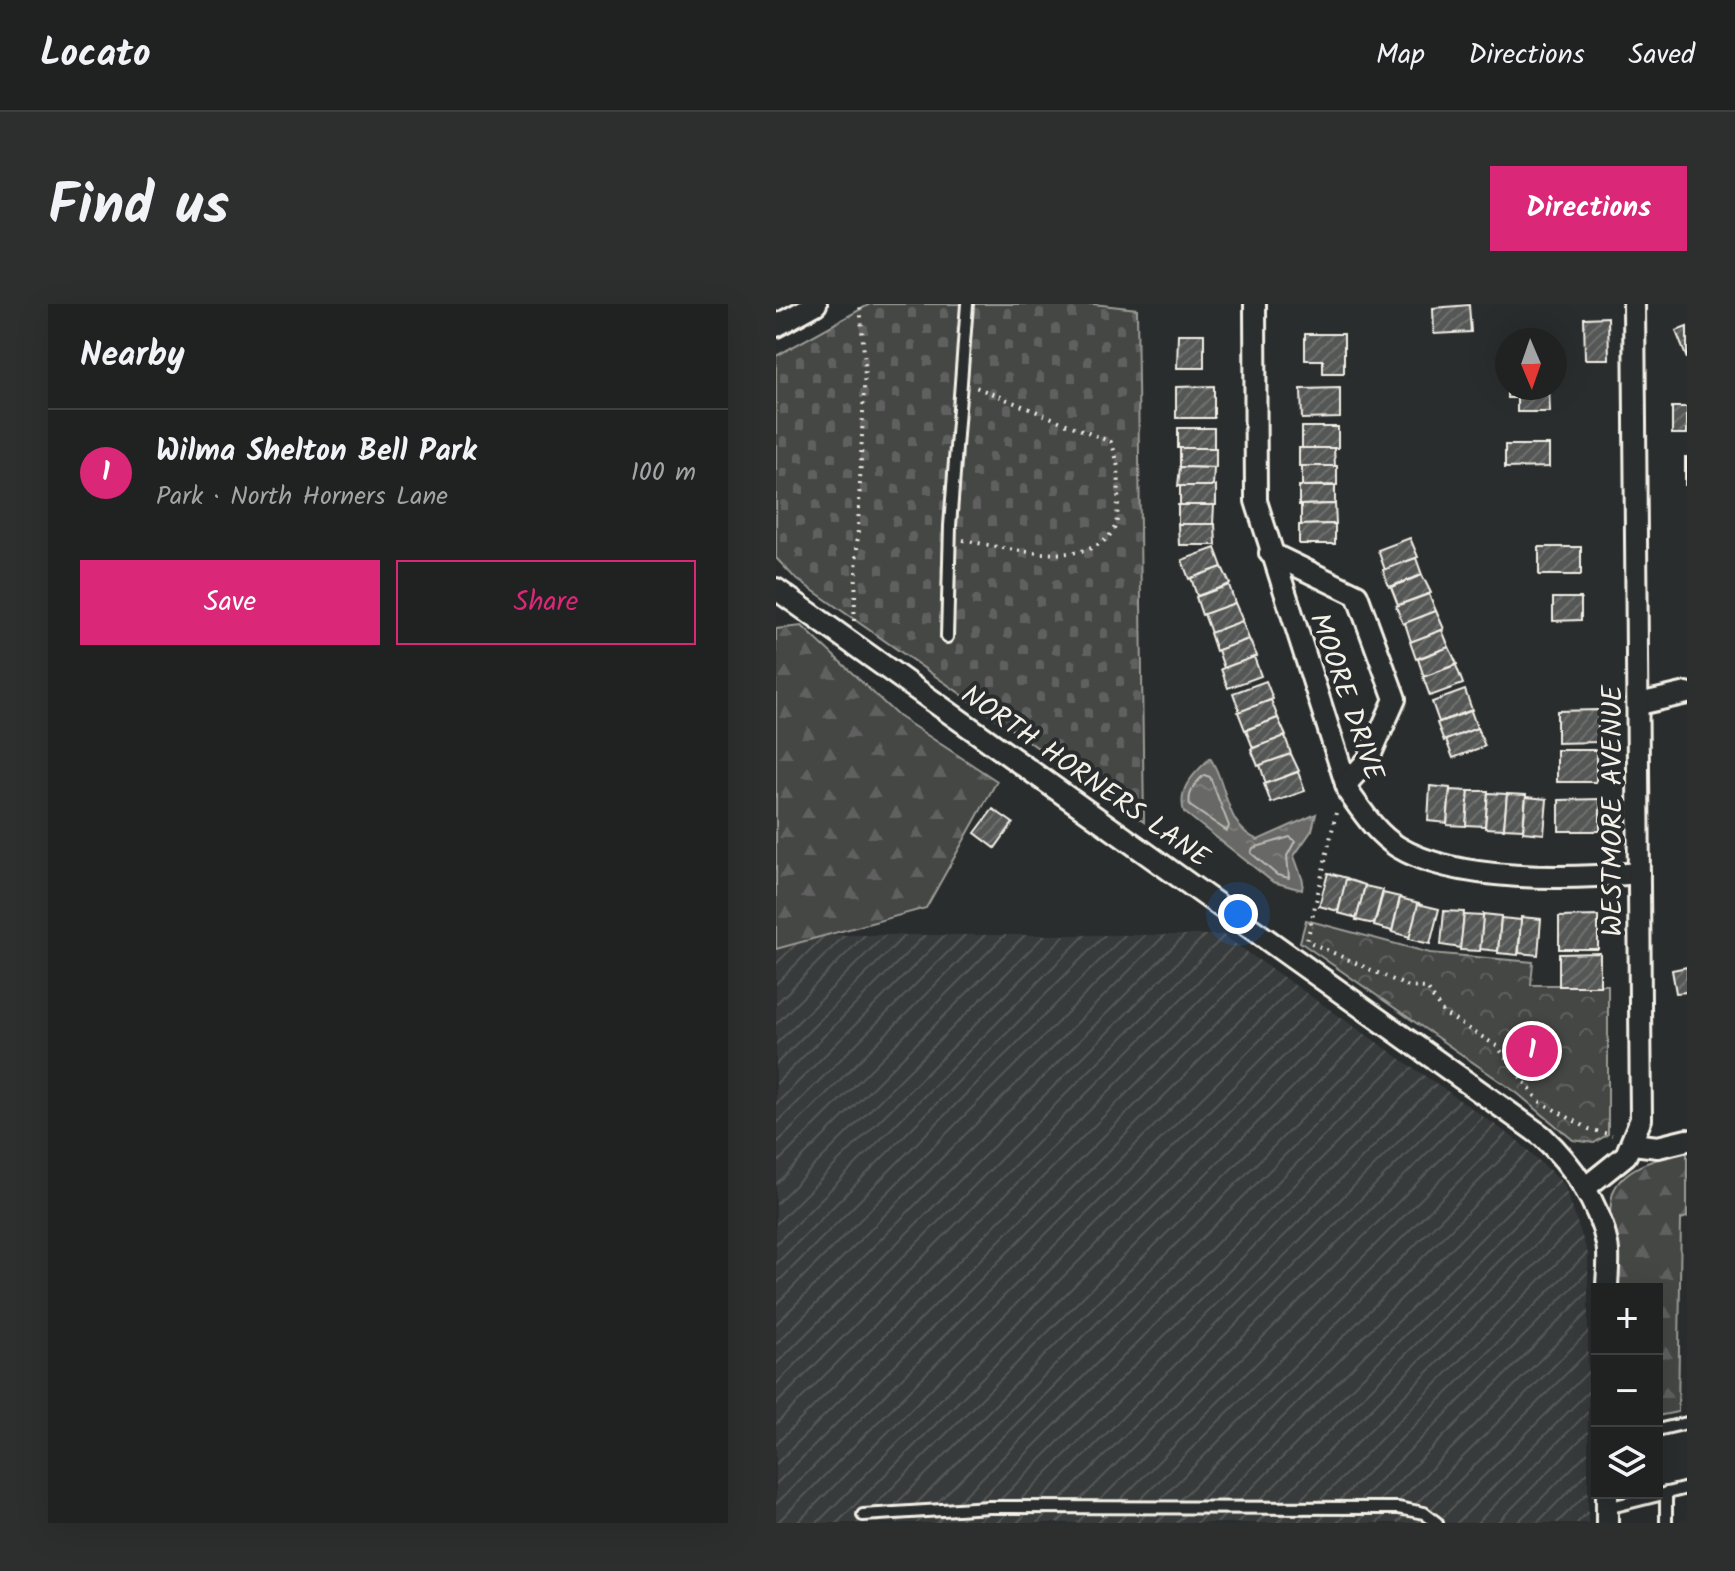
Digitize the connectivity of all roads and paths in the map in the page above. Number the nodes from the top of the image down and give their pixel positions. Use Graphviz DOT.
graph roads {
  1 [pos="816,304"];
  2 [pos="860,304"];
  3 [pos="967,304"];
  4 [pos="1255,304"];
  5 [pos="1634,304"];
  6 [pos="776,326"];
  7 [pos="963,382"];
  8 [pos="953,539"];
  9 [pos="1270,553"];
  10 [pos="776,589"];
  11 [pos="854,628"];
  12 [pos="947,637"];
  13 [pos="1687,693"];
  14 [pos="1639,704"];
  15 [pos="1346,784"];
  16 [pos="1336,813"];
  17 [pos="1639,873"];
  18 [pos="1687,1140"];
  19 [pos="1633,1144"];
  20 [pos="1585,1188"];
  21 [pos="1607,1283"];
  22 [pos="1687,1423"];
  23 [pos="1663,1429"];
  24 [pos="1687,1488"];
  25 [pos="1666,1493"];
  26 [pos="1607,1508"];
  27 [pos="863,1515"];
  28 [pos="1437,1523"];
  29 [pos="1666,1523"];
  1 -- 6 [label="street"];
  2 -- 11 [label="path"];
  3 -- 7 [label="lane"];
  4 -- 9 [label="street, MOORE DRIVE"];
  5 -- 14 [label="street, WESTMORE AVENUE"];
  7 -- 8 [label="lane"];
  7 -- 8 [label="path"];
  8 -- 12 [label="lane"];
  9 -- 15 [label="street, MOORE DRIVE"];
  9 -- 15 [label="street"];
  10 -- 20 [label="street, NORTH HORNERS LANE"];
  13 -- 14 [label="street"];
  14 -- 17 [label="street, WESTMORE AVENUE"];
  15 -- 17 [label="street, MOORE DRIVE"];
  16 -- 19 [label="path"];
  17 -- 19 [label="street, WESTMORE AVENUE"];
  18 -- 19 [label="street"];
  19 -- 20 [label="street"];
  20 -- 21 [label="street"];
  22 -- 23 [label="lane"];
  24 -- 25 [label="lane"];
  25 -- 26 [label="lane"];
  25 -- 29 [label="lane"];
  27 -- 28 [label="lane"];
}
